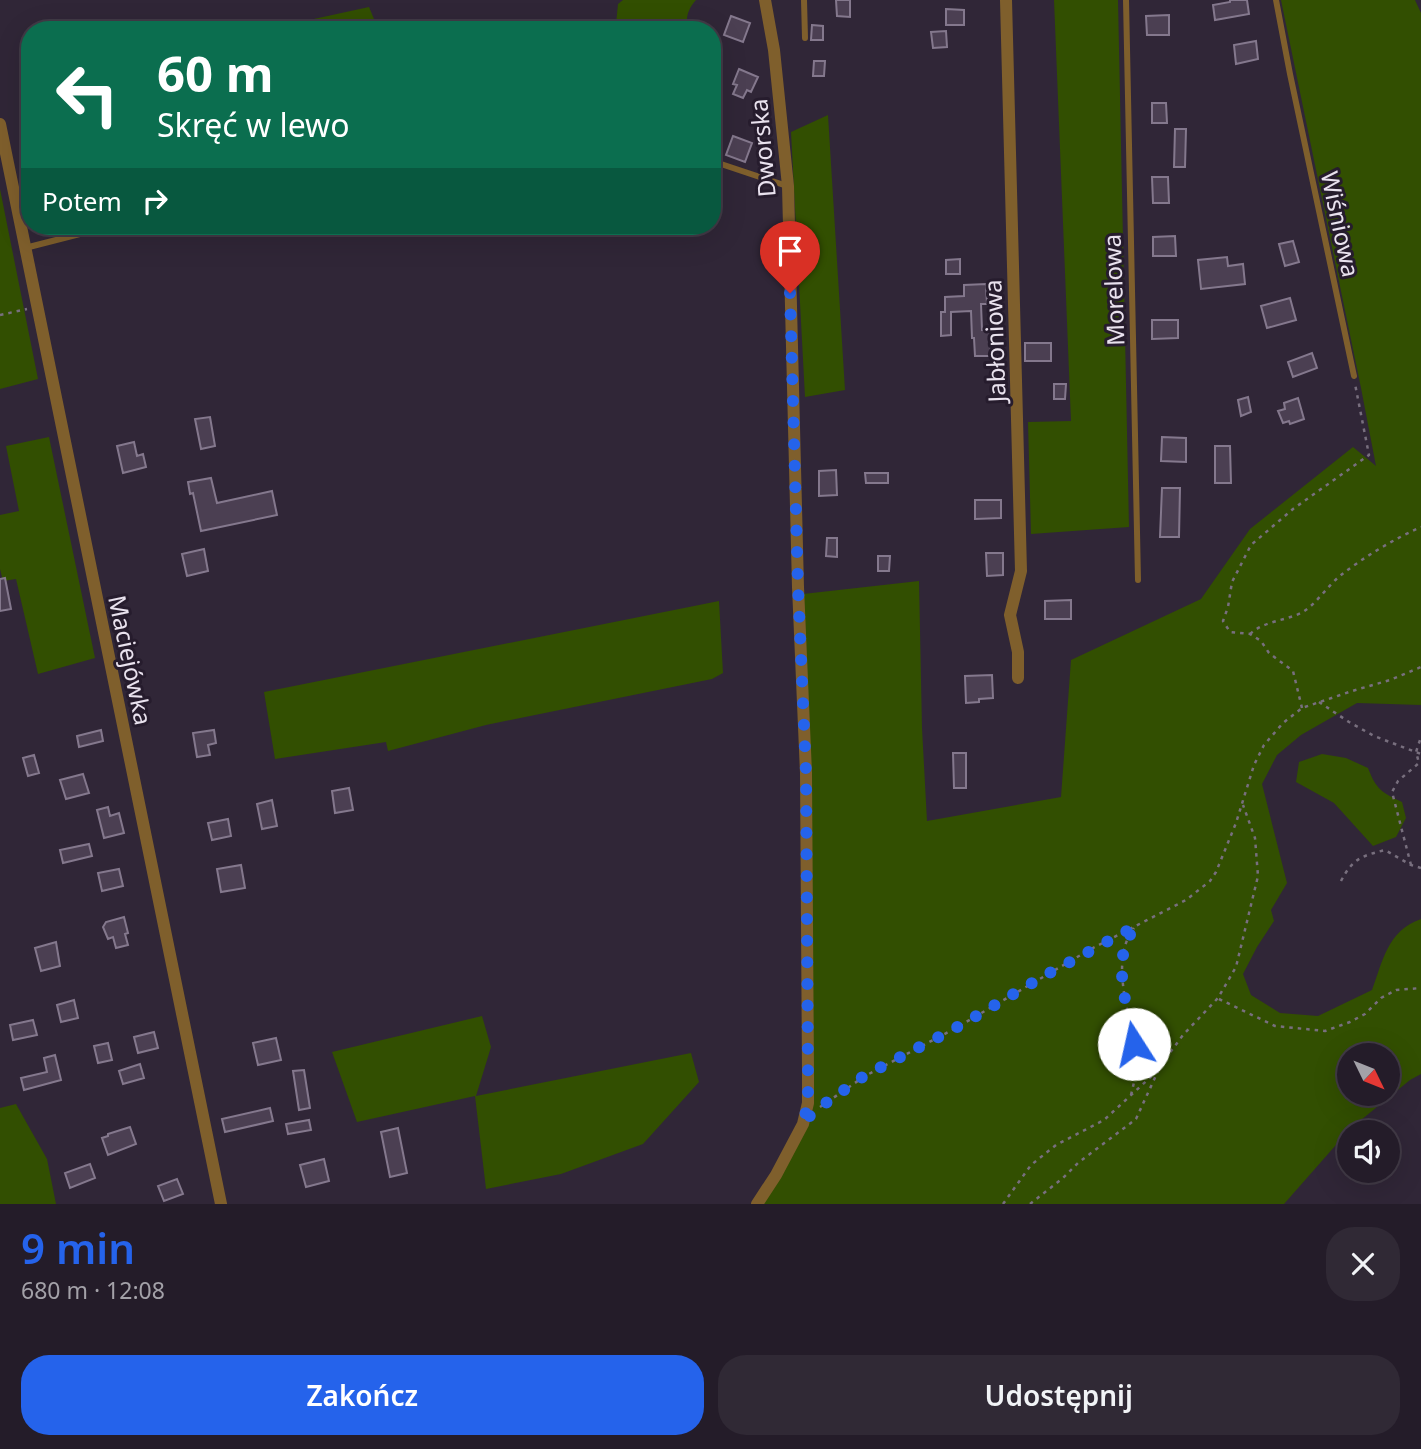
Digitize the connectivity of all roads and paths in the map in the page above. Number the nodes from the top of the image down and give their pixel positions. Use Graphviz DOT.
graph roads {
  1 [pos="765,0"];
  2 [pos="804,0"];
  3 [pos="1006,0"];
  4 [pos="1126,0"];
  5 [pos="1276,0"];
  6 [pos="805,38"];
  7 [pos="0,124"];
  8 [pos="721,164"];
  9 [pos="788,186"];
  10 [pos="21,228"];
  11 [pos="22,235"];
  12 [pos="76,235"];
  13 [pos="25,248"];
  14 [pos="37,307"];
  15 [pos="0,315"];
  16 [pos="1354,376"];
  17 [pos="1421,527"];
  18 [pos="1138,580"];
  19 [pos="1250,634"];
  20 [pos="1419,668"];
  21 [pos="1018,678"];
  22 [pos="1319,702"];
  23 [pos="1302,708"];
  24 [pos="1421,737"];
  25 [pos="1416,752"];
  26 [pos="1421,754"];
  27 [pos="1243,805"];
  28 [pos="1411,865"];
  29 [pos="1421,868"];
  30 [pos="1341,881"];
  31 [pos="1136,926"];
  32 [pos="1421,988"];
  33 [pos="1218,998"];
  34 [pos="1161,1064"];
  35 [pos="1131,1095"];
  36 [pos="803,1124"];
  37 [pos="221,1204"];
  38 [pos="757,1204"];
  39 [pos="1003,1204"];
  40 [pos="1030,1204"];
  1 -- 9 [label="street, Dworska"];
  2 -- 6 [label="lane"];
  3 -- 21 [label="street, Jabłoniowa"];
  4 -- 18 [label="lane, Morelowa"];
  5 -- 16 [label="lane, Wiśniowa"];
  7 -- 10 [label="street, Maciejówka"];
  8 -- 9 [label="lane"];
  9 -- 36 [label="street, Dworska"];
  11 -- 13 [label="street, Maciejówka"];
  12 -- 13 [label="lane"];
  13 -- 14 [label="street, Maciejówka"];
  14 -- 15 [label="path"];
  14 -- 37 [label="street, Maciejówka"];
  16 -- 19 [label="path"];
  17 -- 19 [label="path"];
  19 -- 23 [label="path"];
  20 -- 22 [label="path"];
  22 -- 23 [label="path"];
  22 -- 25 [label="path"];
  23 -- 27 [label="path"];
  24 -- 25 [label="path"];
  25 -- 26 [label="path"];
  25 -- 28 [label="path"];
  27 -- 31 [label="path"];
  27 -- 33 [label="path"];
  28 -- 29 [label="path"];
  28 -- 30 [label="path"];
  31 -- 35 [label="path"];
  31 -- 36 [label="path"];
  32 -- 33 [label="path"];
  33 -- 34 [label="path"];
  34 -- 35 [label="path"];
  34 -- 40 [label="path"];
  35 -- 39 [label="path"];
  36 -- 38 [label="street, Dworska"];
}
